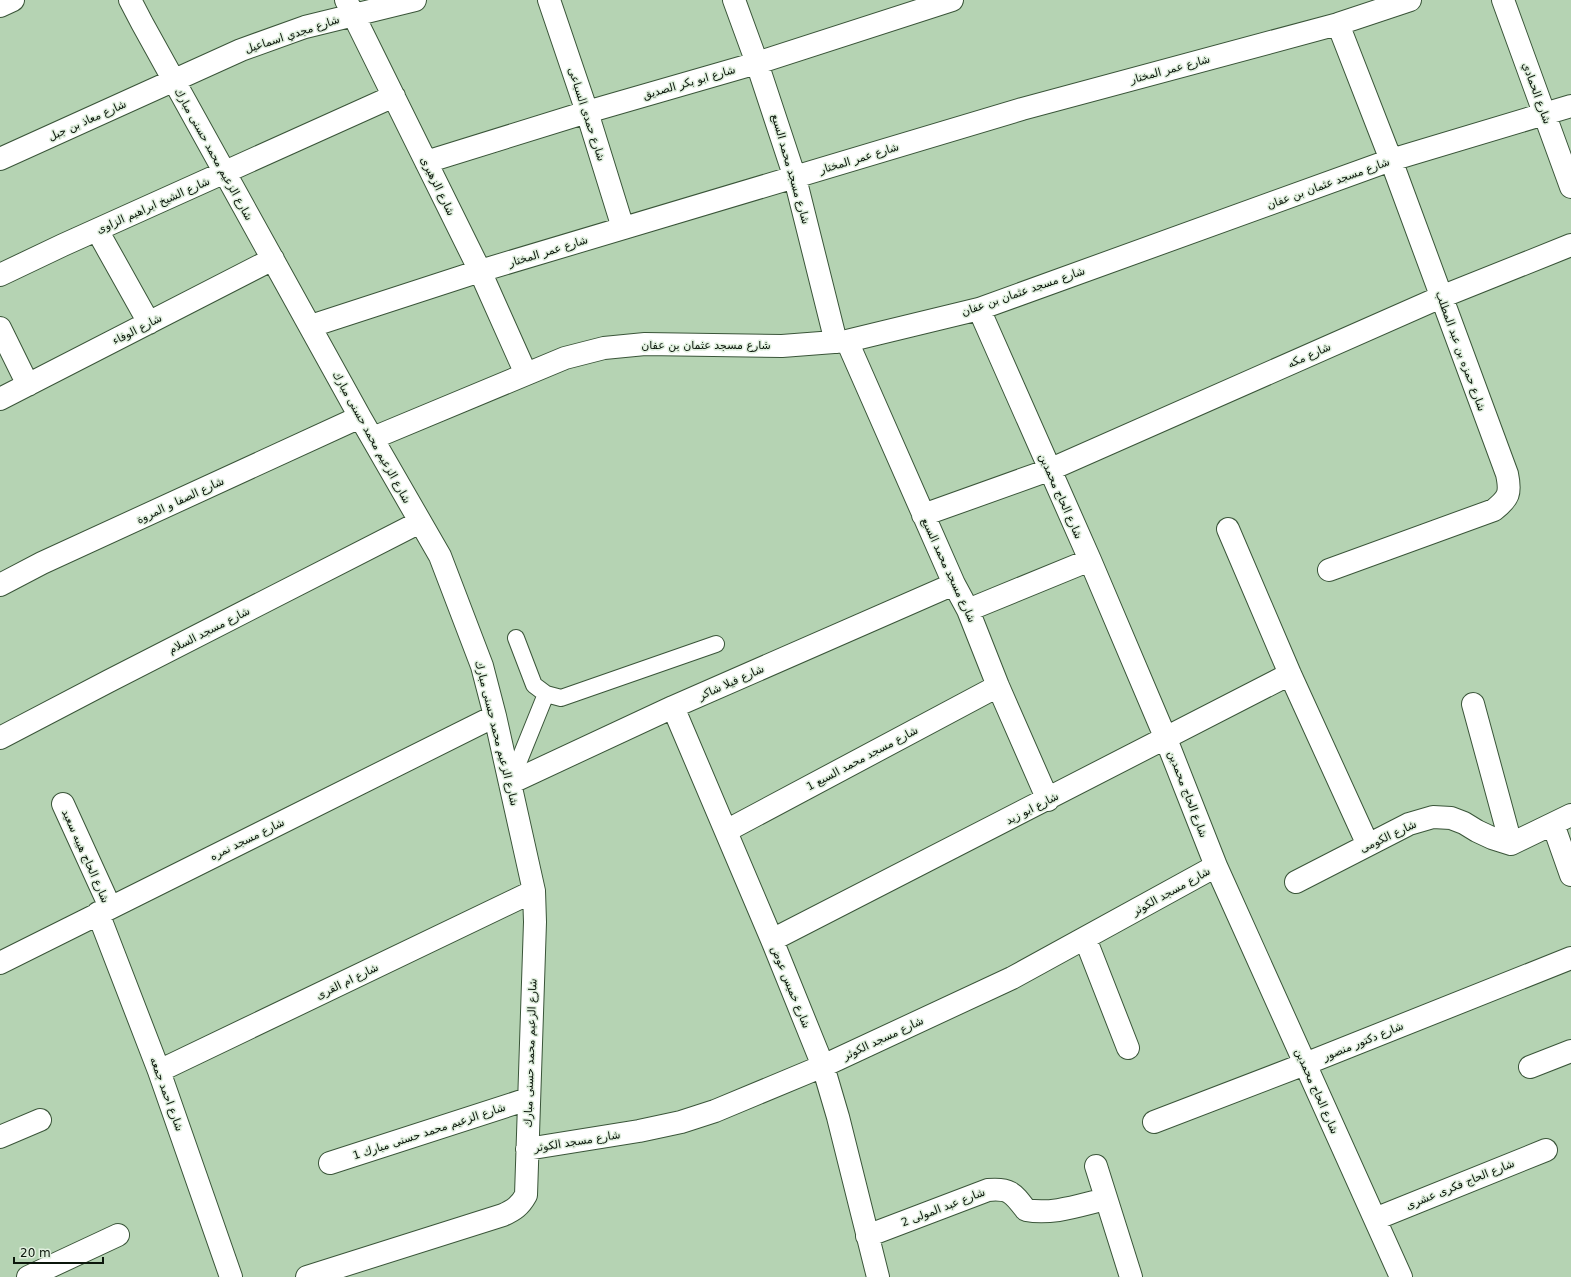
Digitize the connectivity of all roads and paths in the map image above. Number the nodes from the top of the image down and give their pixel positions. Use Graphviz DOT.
graph roads {
  1 [pos="13,0"];
  2 [pos="130,0"];
  3 [pos="415,0"];
  4 [pos="548,0"];
  5 [pos="734,0"];
  6 [pos="952,0"];
  7 [pos="1410,0"];
  8 [pos="1503,0"];
  9 [pos="1380,5"];
  10 [pos="0,6"];
  11 [pos="350,7"];
  12 [pos="1338,24"];
  13 [pos="758,63"];
  14 [pos="174,81"];
  15 [pos="394,96"];
  16 [pos="1571,106"];
  17 [pos="587,112"];
  18 [pos="1545,114"];
  19 [pos="0,159"];
  20 [pos="1391,160"];
  21 [pos="426,162"];
  22 [pos="225,173"];
  23 [pos="795,178"];
  24 [pos="1571,187"];
  25 [pos="623,228"];
  26 [pos="97,230"];
  27 [pos="1571,245"];
  28 [pos="273,260"];
  29 [pos="480,271"];
  30 [pos="0,275"];
  31 [pos="1442,297"];
  32 [pos="979,309"];
  33 [pos="149,323"];
  34 [pos="311,326"];
  35 [pos="0,328"];
  36 [pos="842,342"];
  37 [pos="526,374"];
  38 [pos="28,384"];
  39 [pos="0,399"];
  40 [pos="360,416"];
  41 [pos="373,438"];
  42 [pos="1049,470"];
  43 [pos="923,515"];
  44 [pos="420,522"];
  45 [pos="1228,529"];
  46 [pos="1090,560"];
  47 [pos="1329,570"];
  48 [pos="954,584"];
  49 [pos="0,585"];
  50 [pos="968,610"];
  51 [pos="516,638"];
  52 [pos="716,644"];
  53 [pos="1290,674"];
  54 [pos="998,686"];
  55 [pos="546,694"];
  56 [pos="1473,704"];
  57 [pos="673,708"];
  58 [pos="495,716"];
  59 [pos="0,738"];
  60 [pos="1166,739"];
  61 [pos="510,782"];
  62 [pos="1048,800"];
  63 [pos="63,804"];
  64 [pos="1562,820"];
  65 [pos="726,831"];
  66 [pos="1511,844"];
  67 [pos="1368,845"];
  68 [pos="1216,866"];
  69 [pos="1571,875"];
  70 [pos="1296,882"];
  71 [pos="534,891"];
  72 [pos="104,910"];
  73 [pos="1085,938"];
  74 [pos="772,940"];
  75 [pos="1571,958"];
  76 [pos="0,963"];
  77 [pos="1128,1048"];
  78 [pos="1571,1051"];
  79 [pos="1305,1064"];
  80 [pos="823,1066"];
  81 [pos="1530,1067"];
  82 [pos="159,1071"];
  83 [pos="528,1099"];
  84 [pos="40,1120"];
  85 [pos="1154,1122"];
  86 [pos="0,1137"];
  87 [pos="527,1149"];
  88 [pos="1546,1150"];
  89 [pos="330,1163"];
  90 [pos="1096,1166"];
  91 [pos="1106,1199"];
  92 [pos="1375,1219"];
  93 [pos="118,1235"];
  94 [pos="867,1236"];
  95 [pos="28,1277"];
  96 [pos="231,1277"];
  97 [pos="307,1277"];
  98 [pos="878,1277"];
  99 [pos="1131,1277"];
  100 [pos="1401,1277"];
  1 -- 10 [label="street"];
  2 -- 14 [label="street, شارع الزعيم محمد حسنى مبارك"];
  3 -- 11 [label="street, شارع مجدي اسماعيل"];
  4 -- 17 [label="street, شارع حمدى السباعى"];
  5 -- 13 [label="street, شارع مسجد محمد السبع"];
  6 -- 13 [label="street, شارع ابو بكر الصديق"];
  7 -- 9 [label="street, شارع عمر المختار"];
  8 -- 18 [label="street, شارع الحمادي"];
  9 -- 12 [label="street, شارع عمر المختار"];
  11 -- 14 [label="street, شارع مجدي اسماعيل"];
  11 -- 15 [label="street, شارع الزهيرى"];
  12 -- 20 [label="street, شارع حمزه بن عبد المطلب"];
  12 -- 23 [label="street, شارع عمر المختار"];
  13 -- 17 [label="street, شارع ابو بكر الصديق"];
  13 -- 23 [label="street, شارع مسجد محمد السبع"];
  14 -- 19 [label="street, شارع معاذ بن جبل"];
  14 -- 22 [label="street, شارع الزعيم محمد حسنى مبارك"];
  15 -- 21 [label="street, شارع الزهيرى"];
  15 -- 22 [label="street, شارع الشيخ ابراهيم الزاوى"];
  16 -- 18 [label="street, شارع مسجد عثمان بن عفان"];
  17 -- 21 [label="street, شارع ابو بكر الصديق"];
  17 -- 25 [label="street, شارع حمدى السباعى"];
  18 -- 20 [label="street, شارع مسجد عثمان بن عفان"];
  18 -- 24 [label="street, شارع الحمادي"];
  20 -- 31 [label="street, شارع حمزه بن عبد المطلب"];
  20 -- 32 [label="street, شارع مسجد عثمان بن عفان"];
  21 -- 29 [label="street, شارع الزهيرى"];
  22 -- 26 [label="street, شارع الشيخ ابراهيم الزاوى"];
  22 -- 28 [label="street, شارع الزعيم محمد حسنى مبارك"];
  23 -- 25 [label="street, شارع عمر المختار"];
  23 -- 36 [label="street, شارع مسجد محمد السبع"];
  25 -- 29 [label="street, شارع عمر المختار"];
  26 -- 30 [label="street, شارع الشيخ ابراهيم الزاوى"];
  26 -- 33 [label="street"];
  27 -- 31 [label="street, شارع مكه"];
  28 -- 33 [label="street, شارع الوفاء"];
  28 -- 34 [label="street, شارع الزعيم محمد حسنى مبارك"];
  29 -- 34 [label="street, شارع عمر المختار"];
  29 -- 37 [label="street, شارع الزهيرى"];
  31 -- 42 [label="street, شارع مكه"];
  31 -- 47 [label="street, شارع حمزه بن عبد المطلب"];
  32 -- 36 [label="street, شارع مسجد عثمان بن عفان"];
  32 -- 42 [label="street, شارع الحاج محمدين"];
  33 -- 38 [label="street, شارع الوفاء"];
  34 -- 40 [label="street, شارع الزعيم محمد حسنى مبارك"];
  35 -- 38 [label="street"];
  36 -- 37 [label="street, شارع مسجد عثمان بن عفان"];
  36 -- 43 [label="street, شارع مسجد محمد السبع"];
  37 -- 41 [label="street, شارع مسجد عثمان بن عفان"];
  38 -- 39 [label="street, شارع الوفاء"];
  40 -- 41 [label="street, شارع الزعيم محمد حسنى مبارك"];
  40 -- 49 [label="street, شارع الصفا و المروة"];
  41 -- 44 [label="street, شارع الزعيم محمد حسنى مبارك"];
  42 -- 43 [label="street, شارع مكه"];
  42 -- 46 [label="street, شارع الحاج محمدين"];
  43 -- 48 [label="street, شارع مسجد محمد السبع"];
  44 -- 58 [label="street, شارع الزعيم محمد حسنى مبارك"];
  44 -- 59 [label="street, شارع مسجد السلام"];
  45 -- 53 [label="street"];
  46 -- 50 [label="street"];
  46 -- 60 [label="street, شارع الحاج محمدين"];
  48 -- 50 [label="street, شارع مسجد محمد السبع"];
  48 -- 57 [label="street, شارع فيلا شاكر"];
  50 -- 54 [label="street, شارع مسجد محمد السبع"];
  51 -- 55 [label="lane"];
  52 -- 55 [label="lane"];
  53 -- 60 [label="street, شارع ابو زيد"];
  53 -- 67 [label="street"];
  54 -- 62 [label="street, شارع مسجد محمد السبع"];
  54 -- 65 [label="street, شارع مسجد محمد السبع 1"];
  55 -- 61 [label="lane"];
  56 -- 66 [label="street"];
  57 -- 61 [label="street, شارع فيلا شاكر"];
  57 -- 65 [label="street, شارع خميس عوض"];
  58 -- 61 [label="street, شارع الزعيم محمد حسنى مبارك"];
  58 -- 72 [label="street, شارع مسجد نمره"];
  60 -- 62 [label="street, شارع ابو زيد"];
  60 -- 68 [label="street, شارع الحاج محمدين"];
  61 -- 71 [label="street, شارع الزعيم محمد حسنى مبارك"];
  62 -- 74 [label="street, شارع ابو زيد"];
  63 -- 72 [label="street, شارع الحاج هيبه سعيد"];
  64 -- 66 [label="street"];
  64 -- 69 [label="street"];
  65 -- 74 [label="street, شارع خميس عوض"];
  66 -- 67 [label="street, شارع الكومى"];
  67 -- 70 [label="street, شارع الكومى"];
  68 -- 73 [label="street, شارع مسجد الكوثر"];
  68 -- 79 [label="street, شارع الحاج محمدين"];
  71 -- 82 [label="street, شارع ام القرى"];
  71 -- 83 [label="street, شارع الزعيم محمد حسنى مبارك"];
  72 -- 76 [label="street, شارع مسجد نمره"];
  72 -- 82 [label="street, شارع احمد جمعه"];
  73 -- 77 [label="street"];
  73 -- 80 [label="street, شارع مسجد الكوثر"];
  74 -- 80 [label="street, شارع خميس عوض"];
  75 -- 79 [label="street, شارع دكتور منصور"];
  78 -- 81 [label="street"];
  79 -- 85 [label="street, شارع دكتور منصور"];
  79 -- 92 [label="street, شارع الحاج محمدين"];
  80 -- 87 [label="street, شارع مسجد الكوثر"];
  80 -- 94 [label="street, شارع خميس عوض"];
  82 -- 96 [label="street, شارع احمد جمعه"];
  83 -- 87 [label="street, شارع الزعيم محمد حسنى مبارك"];
  83 -- 89 [label="street, شارع الزعيم محمد حسنى مبارك 1"];
  84 -- 86 [label="street"];
  87 -- 97 [label="street, شارع الزعيم محمد حسنى مبارك"];
  88 -- 92 [label="street, شارع الحاج فكرى عشرى"];
  90 -- 91 [label="street"];
  91 -- 94 [label="street, شارع عبد المولى 2"];
  91 -- 99 [label="street"];
  92 -- 100 [label="street, شارع الحاج محمدين"];
  93 -- 95 [label="street"];
  94 -- 98 [label="street, شارع خميس عوض"];
}
